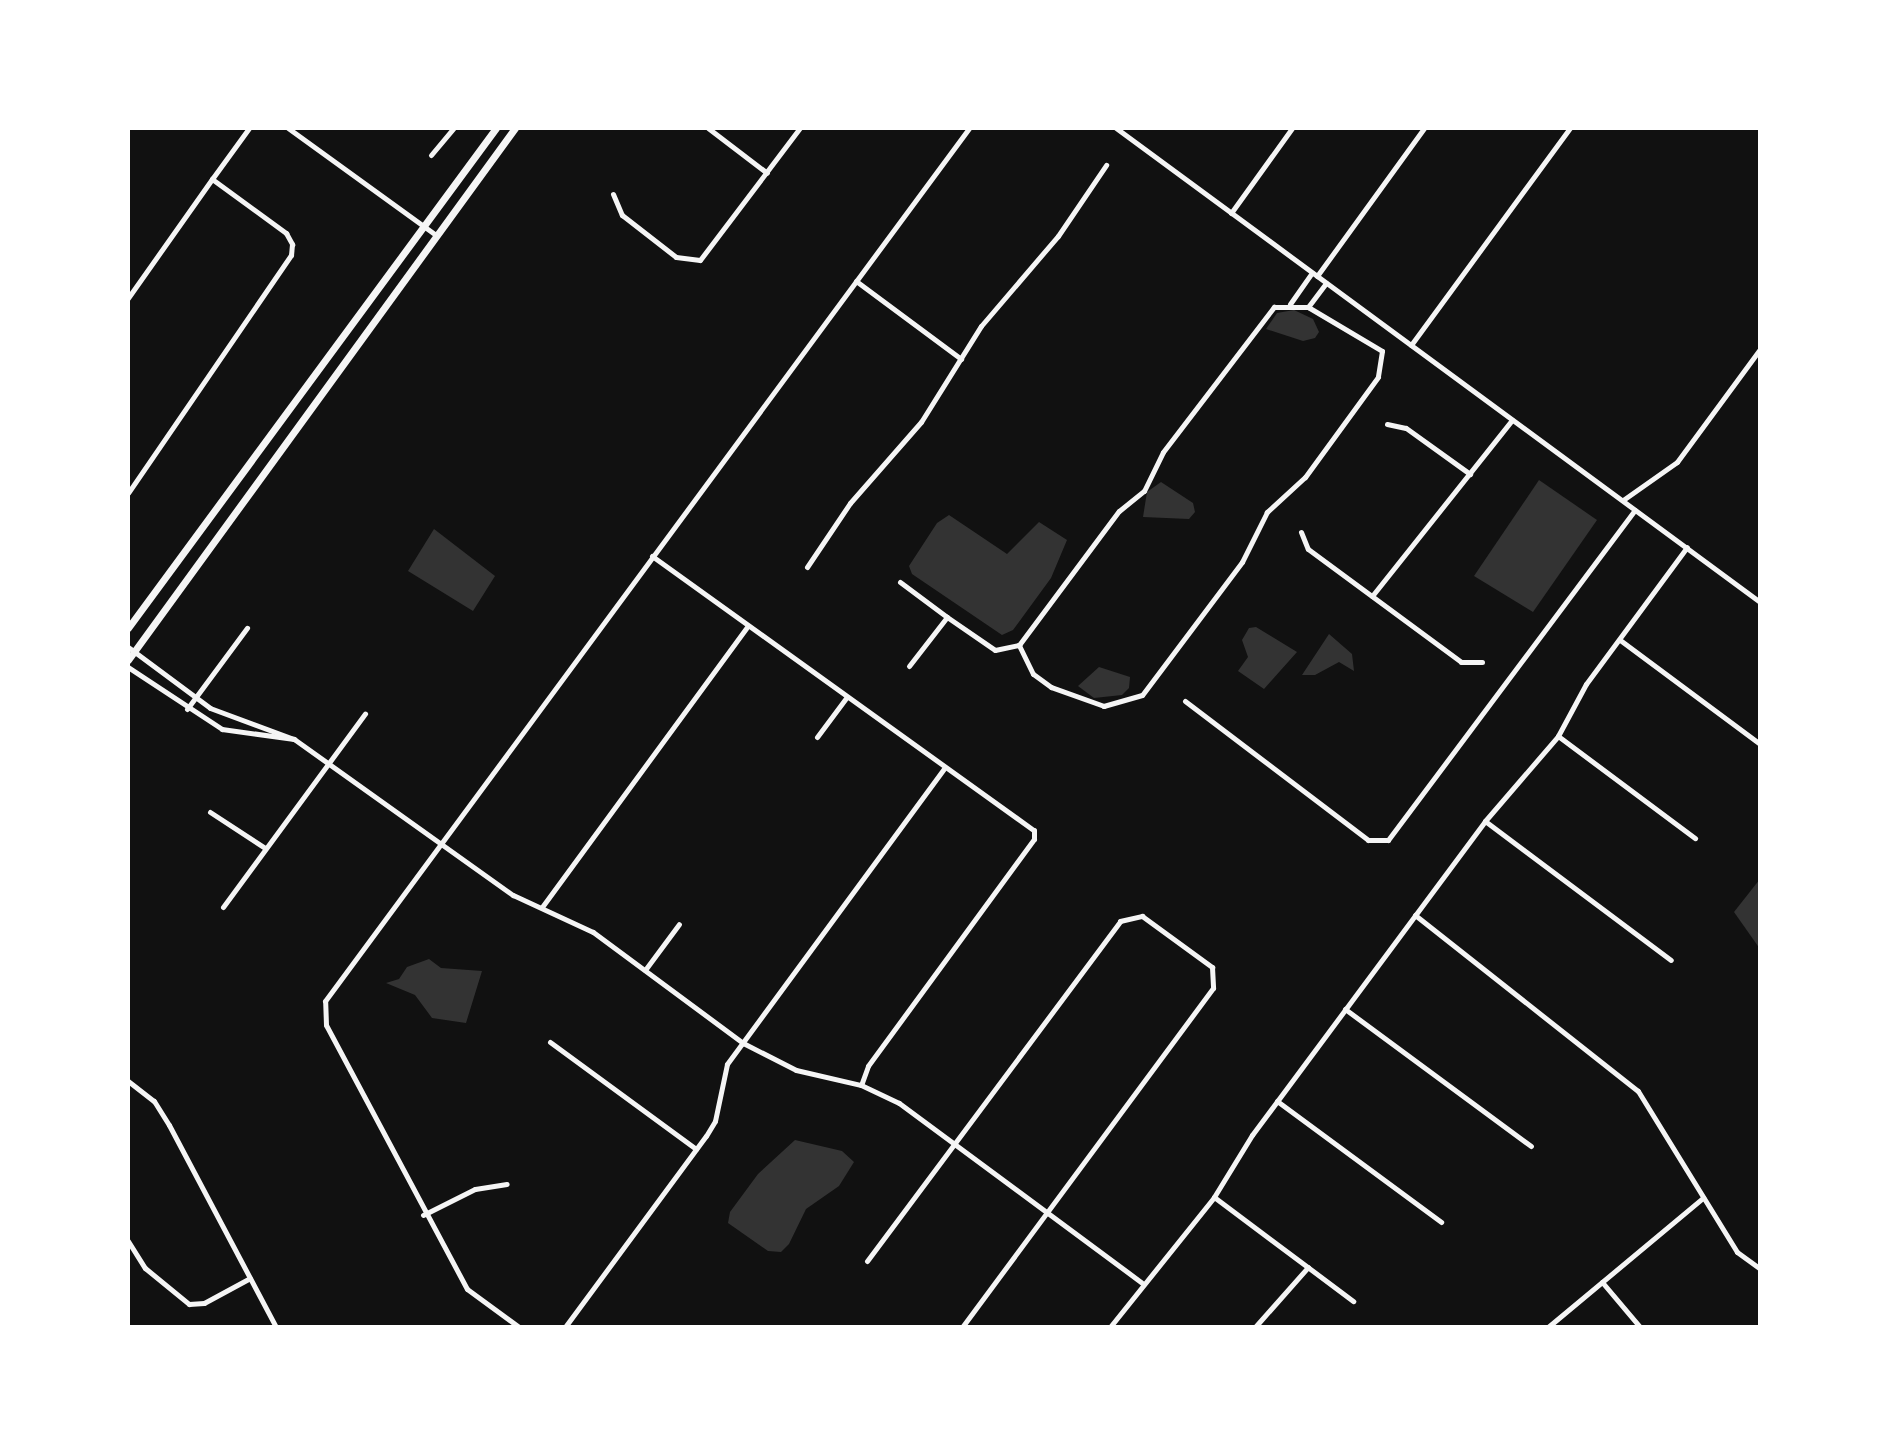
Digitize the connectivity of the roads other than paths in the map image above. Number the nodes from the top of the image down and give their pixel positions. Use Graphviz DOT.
graph roads {
  1 [pos="249,128"];
  2 [pos="454,128"];
  3 [pos="496,128"];
  4 [pos="515,128"];
  5 [pos="708,128"];
  6 [pos="800,128"];
  7 [pos="969,128"];
  8 [pos="1116,128"];
  9 [pos="1292,128"];
  10 [pos="1424,128"];
  11 [pos="1570,128"];
  12 [pos="292,129"];
  13 [pos="431,155"];
  14 [pos="1106,165"];
  15 [pos="767,173"];
  16 [pos="212,179"];
  17 [pos="613,194"];
  18 [pos="1231,213"];
  19 [pos="423,225"];
  20 [pos="436,235"];
  21 [pos="1315,275"];
  22 [pos="856,281"];
  23 [pos="1326,283"];
  24 [pos="128,298"];
  25 [pos="1290,304"];
  26 [pos="1308,307"];
  27 [pos="1411,345"];
  28 [pos="1760,349"];
  29 [pos="961,359"];
  30 [pos="1512,420"];
  31 [pos="1387,424"];
  32 [pos="1470,474"];
  33 [pos="128,493"];
  34 [pos="1623,500"];
  35 [pos="1635,510"];
  36 [pos="1301,532"];
  37 [pos="1687,547"];
  38 [pos="652,556"];
  39 [pos="807,567"];
  40 [pos="900,582"];
  41 [pos="1372,596"];
  42 [pos="1760,602"];
  43 [pos="947,617"];
  44 [pos="748,626"];
  45 [pos="128,628"];
  46 [pos="247,628"];
  47 [pos="1620,640"];
  48 [pos="1019,645"];
  49 [pos="131,650"];
  50 [pos="128,660"];
  51 [pos="1482,662"];
  52 [pos="909,666"];
  53 [pos="128,667"];
  54 [pos="196,698"];
  55 [pos="846,698"];
  56 [pos="1185,701"];
  57 [pos="187,709"];
  58 [pos="365,714"];
  59 [pos="1558,736"];
  60 [pos="817,737"];
  61 [pos="294,739"];
  62 [pos="1760,744"];
  63 [pos="330,761"];
  64 [pos="944,769"];
  65 [pos="210,812"];
  66 [pos="1485,821"];
  67 [pos="1695,838"];
  68 [pos="442,843"];
  69 [pos="265,848"];
  70 [pos="223,907"];
  71 [pos="542,907"];
  72 [pos="1415,915"];
  73 [pos="679,924"];
  74 [pos="1671,960"];
  75 [pos="645,970"];
  76 [pos="1345,1009"];
  77 [pos="550,1042"];
  78 [pos="743,1043"];
  79 [pos="128,1081"];
  80 [pos="861,1085"];
  81 [pos="1277,1101"];
  82 [pos="955,1144"];
  83 [pos="1531,1146"];
  84 [pos="696,1149"];
  85 [pos="507,1184"];
  86 [pos="1214,1197"];
  87 [pos="1703,1198"];
  88 [pos="1047,1212"];
  89 [pos="423,1215"];
  90 [pos="1441,1222"];
  91 [pos="128,1241"];
  92 [pos="867,1261"];
  93 [pos="1308,1267"];
  94 [pos="1760,1269"];
  95 [pos="250,1278"];
  96 [pos="1602,1282"];
  97 [pos="1142,1283"];
  98 [pos="1353,1301"];
  99 [pos="276,1327"];
  100 [pos="519,1327"];
  101 [pos="565,1327"];
  102 [pos="962,1327"];
  103 [pos="1110,1327"];
  104 [pos="1255,1327"];
  105 [pos="1548,1327"];
  106 [pos="1640,1327"];
  1 -- 16 [label="street"];
  2 -- 13 [label="street"];
  3 -- 19 [label="main road"];
  4 -- 20 [label="main road"];
  5 -- 15 [label="street"];
  6 -- 15 [label="street"];
  7 -- 22 [label="street"];
  8 -- 18 [label="street"];
  9 -- 18 [label="street"];
  10 -- 21 [label="street"];
  11 -- 27 [label="street"];
  12 -- 19 [label="street"];
  14 -- 29 [label="street"];
  15 -- 17 [label="street"];
  16 -- 24 [label="street"];
  16 -- 33 [label="street"];
  18 -- 21 [label="street"];
  19 -- 20 [label="street"];
  19 -- 45 [label="main road"];
  20 -- 49 [label="main road"];
  21 -- 23 [label="street"];
  21 -- 25 [label="street"];
  22 -- 29 [label="street"];
  22 -- 38 [label="street"];
  23 -- 26 [label="street"];
  23 -- 27 [label="street"];
  25 -- 26 [label="street"];
  25 -- 48 [label="street"];
  26 -- 48 [label="street"];
  27 -- 30 [label="street"];
  28 -- 34 [label="street"];
  29 -- 39 [label="street"];
  30 -- 32 [label="street"];
  30 -- 34 [label="street"];
  31 -- 32 [label="street"];
  32 -- 41 [label="street"];
  34 -- 35 [label="street"];
  35 -- 37 [label="street"];
  35 -- 56 [label="street"];
  36 -- 41 [label="street"];
  37 -- 42 [label="street"];
  37 -- 47 [label="street"];
  38 -- 44 [label="street"];
  38 -- 68 [label="street"];
  40 -- 43 [label="street"];
  41 -- 51 [label="street"];
  43 -- 48 [label="street"];
  43 -- 52 [label="street"];
  44 -- 55 [label="street"];
  44 -- 71 [label="street"];
  46 -- 54 [label="street"];
  47 -- 59 [label="street"];
  47 -- 62 [label="street"];
  49 -- 50 [label="main road"];
  49 -- 54 [label="street"];
  53 -- 57 [label="street"];
  54 -- 57 [label="street"];
  54 -- 61 [label="street"];
  55 -- 60 [label="street"];
  55 -- 64 [label="street"];
  57 -- 61 [label="street"];
  58 -- 63 [label="street"];
  59 -- 66 [label="street"];
  59 -- 67 [label="street"];
  61 -- 63 [label="street"];
  63 -- 68 [label="street"];
  63 -- 69 [label="street"];
  64 -- 78 [label="street"];
  64 -- 80 [label="street"];
  65 -- 69 [label="street"];
  66 -- 72 [label="street"];
  66 -- 74 [label="street"];
  68 -- 71 [label="street"];
  68 -- 89 [label="street"];
  69 -- 70 [label="street"];
  71 -- 75 [label="street"];
  72 -- 76 [label="street"];
  72 -- 87 [label="street"];
  73 -- 75 [label="street"];
  75 -- 78 [label="street"];
  76 -- 81 [label="street"];
  76 -- 83 [label="street"];
  77 -- 84 [label="street"];
  78 -- 80 [label="street"];
  78 -- 84 [label="street"];
  79 -- 95 [label="street"];
  80 -- 82 [label="street"];
  81 -- 86 [label="street"];
  81 -- 90 [label="street"];
  82 -- 88 [label="street"];
  82 -- 88 [label="street"];
  82 -- 92 [label="street"];
  84 -- 101 [label="street"];
  85 -- 89 [label="street"];
  86 -- 93 [label="street"];
  86 -- 97 [label="street"];
  87 -- 94 [label="street"];
  87 -- 96 [label="street"];
  88 -- 97 [label="street"];
  88 -- 102 [label="street"];
  89 -- 100 [label="street"];
  91 -- 95 [label="street"];
  93 -- 98 [label="street"];
  93 -- 104 [label="street"];
  95 -- 99 [label="street"];
  96 -- 105 [label="street"];
  96 -- 106 [label="street"];
  97 -- 103 [label="street"];
}
